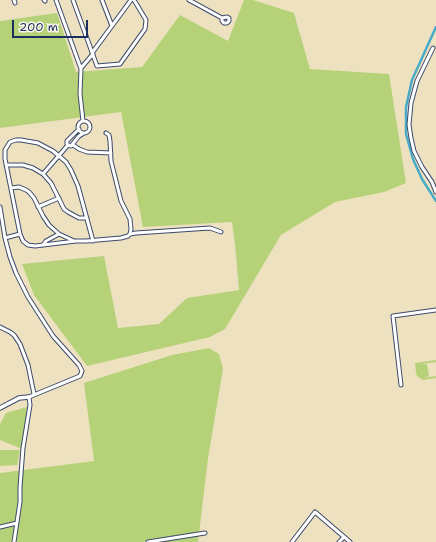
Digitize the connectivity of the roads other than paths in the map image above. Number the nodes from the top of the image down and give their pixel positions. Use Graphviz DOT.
graph roads {
  1 [pos="56,0"];
  2 [pos="73,0"];
  3 [pos="102,0"];
  4 [pos="131,0"];
  5 [pos="134,0"];
  6 [pos="189,0"];
  7 [pos="222,18"];
  8 [pos="112,26"];
  9 [pos="433,48"];
  10 [pos="92,53"];
  11 [pos="81,68"];
  12 [pos="83,121"];
  13 [pos="79,129"];
  14 [pos="84,133"];
  15 [pos="106,133"];
  16 [pos="68,145"];
  17 [pos="73,145"];
  18 [pos="111,153"];
  19 [pos="58,156"];
  20 [pos="6,165"];
  21 [pos="43,174"];
  22 [pos="11,188"];
  23 [pos="436,192"];
  24 [pos="59,198"];
  25 [pos="0,207"];
  26 [pos="38,207"];
  27 [pos="87,218"];
  28 [pos="221,232"];
  29 [pos="20,234"];
  30 [pos="59,234"];
  31 [pos="130,234"];
  32 [pos="5,238"];
  33 [pos="76,241"];
  34 [pos="93,241"];
  35 [pos="43,245"];
  36 [pos="436,310"];
  37 [pos="0,327"];
  38 [pos="401,385"];
  39 [pos="34,394"];
  40 [pos="29,397"];
  41 [pos="0,408"];
  42 [pos="17,523"];
  43 [pos="0,527"];
  44 [pos="205,533"];
  45 [pos="344,537"];
  46 [pos="14,542"];
  47 [pos="148,542"];
  48 [pos="292,542"];
  49 [pos="340,542"];
  50 [pos="350,542"];
  1 -- 11 [label="street"];
  2 -- 10 [label="street"];
  3 -- 8 [label="street"];
  4 -- 8 [label="street"];
  5 -- 10 [label="street"];
  6 -- 7 [label="street"];
  8 -- 10 [label="street"];
  9 -- 23 [label="street"];
  10 -- 11 [label="street"];
  11 -- 12 [label="street"];
  12 -- 13 [label="street"];
  12 -- 14 [label="street"];
  13 -- 14 [label="street"];
  13 -- 16 [label="street"];
  14 -- 17 [label="street"];
  15 -- 18 [label="street"];
  16 -- 17 [label="street"];
  16 -- 19 [label="street"];
  17 -- 18 [label="street"];
  18 -- 31 [label="street"];
  19 -- 20 [label="street"];
  19 -- 21 [label="street"];
  19 -- 27 [label="street"];
  20 -- 21 [label="street"];
  20 -- 22 [label="street"];
  21 -- 24 [label="street"];
  22 -- 26 [label="street"];
  22 -- 29 [label="street"];
  24 -- 26 [label="street"];
  24 -- 27 [label="street"];
  25 -- 32 [label="street"];
  26 -- 30 [label="street"];
  27 -- 34 [label="street"];
  28 -- 31 [label="street"];
  29 -- 32 [label="street"];
  29 -- 35 [label="street"];
  30 -- 33 [label="street"];
  30 -- 35 [label="street"];
  31 -- 34 [label="street"];
  32 -- 39 [label="street"];
  33 -- 34 [label="street"];
  33 -- 35 [label="street"];
  36 -- 38 [label="street"];
  37 -- 39 [label="street"];
  39 -- 40 [label="street"];
  40 -- 41 [label="street"];
  40 -- 42 [label="street"];
  42 -- 43 [label="street"];
  42 -- 46 [label="street"];
  44 -- 47 [label="street"];
  45 -- 48 [label="street"];
  45 -- 49 [label="street"];
  45 -- 50 [label="street"];
}
